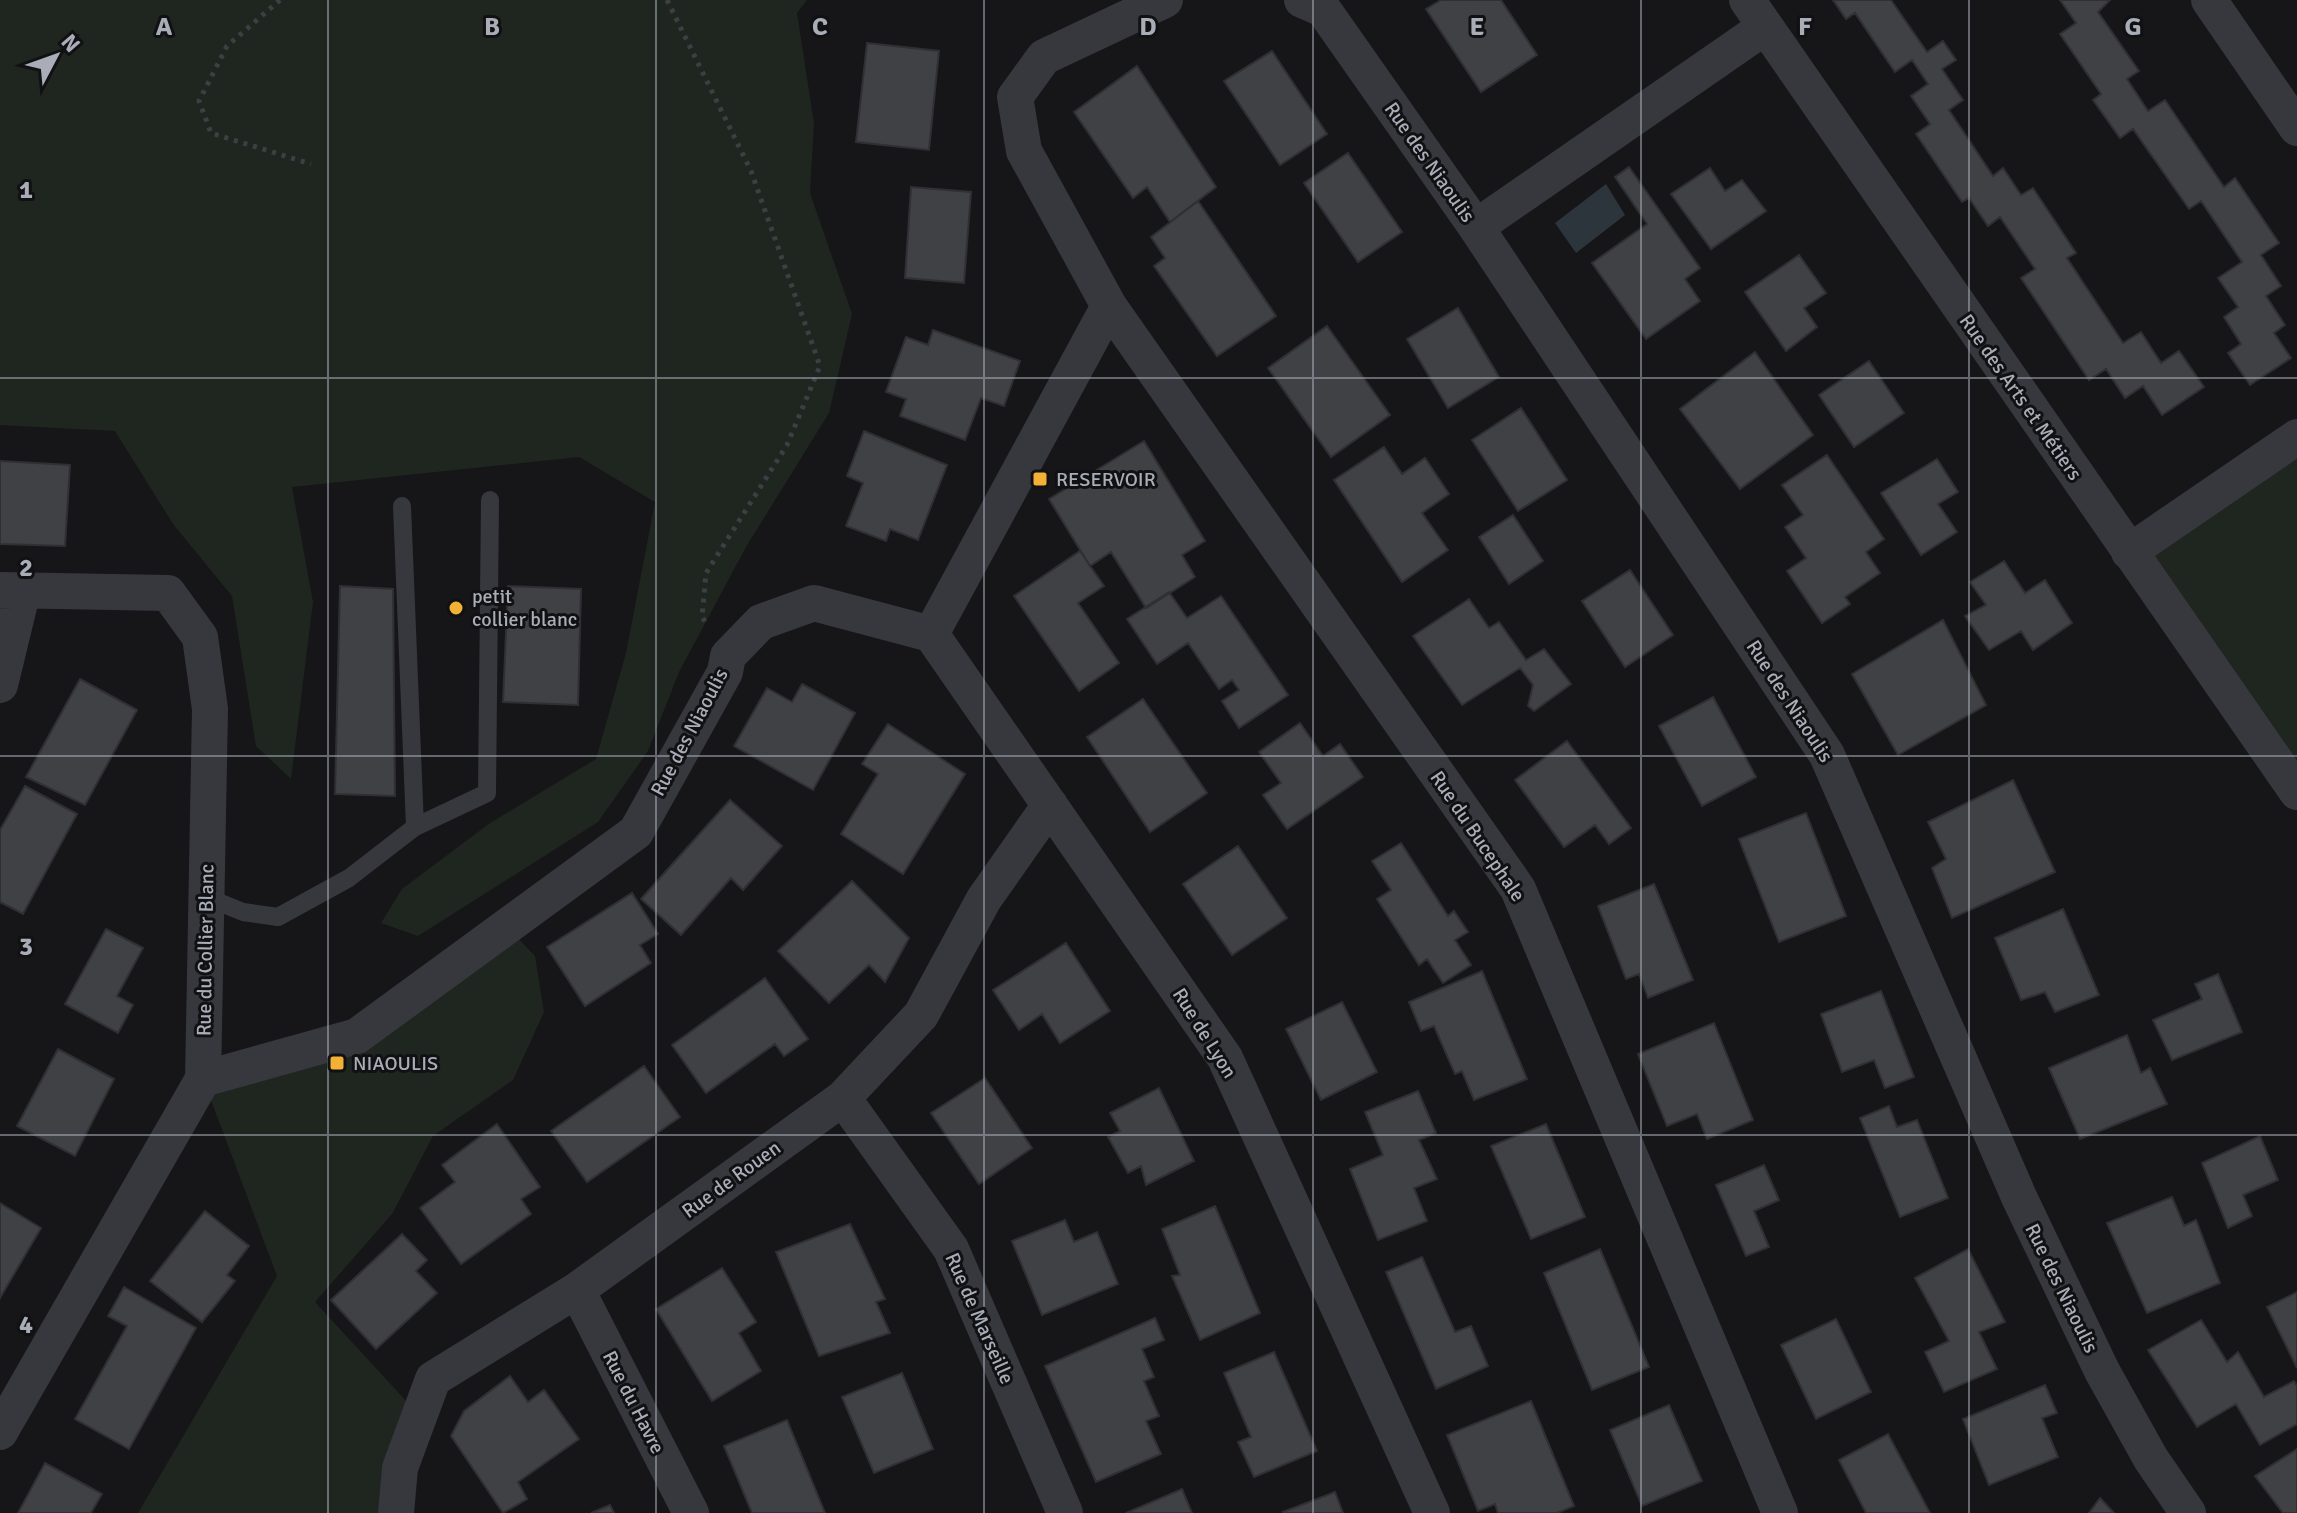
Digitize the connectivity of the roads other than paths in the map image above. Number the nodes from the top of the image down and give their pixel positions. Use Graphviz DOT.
graph roads {
  1 [pos="1165,0"];
  2 [pos="1302,0"];
  3 [pos="2209,0"];
  4 [pos="1756,14"];
  5 [pos="2297,128"];
  6 [pos="1476,227"];
  7 [pos="1109,306"];
  8 [pos="2297,437"];
  9 [pos="490,500"];
  10 [pos="402,506"];
  11 [pos="2129,552"];
  12 [pos="12,590"];
  13 [pos="931,634"];
  14 [pos="0,685"];
  15 [pos="2297,792"];
  16 [pos="1050,805"];
  17 [pos="415,827"];
  18 [pos="206,897"];
  19 [pos="203,1079"];
  20 [pos="843,1098"];
  21 [pos="577,1290"];
  22 [pos="0,1432"];
  23 [pos="396,1513"];
  24 [pos="691,1513"];
  25 [pos="1065,1513"];
  26 [pos="1432,1513"];
  27 [pos="1780,1513"];
  28 [pos="2188,1513"];
  1 -- 7 [label="street"];
  2 -- 6 [label="street, Rue des Niaoulis"];
  3 -- 5 [label="street"];
  4 -- 6 [label="street"];
  4 -- 11 [label="street, Rue des Arts et Métiers"];
  6 -- 28 [label="street, Rue des Niaoulis"];
  7 -- 13 [label="street"];
  7 -- 27 [label="street, Rue du Bucephale"];
  8 -- 11 [label="street"];
  9 -- 17 [label="lane"];
  10 -- 17 [label="lane"];
  11 -- 15 [label="street, Rue des Arts et Métiers"];
  12 -- 14 [label="street"];
  12 -- 18 [label="street, Rue du Collier Blanc"];
  13 -- 16 [label="street, Rue de Lyon"];
  13 -- 19 [label="street, Rue des Niaoulis"];
  16 -- 20 [label="street, Rue de Rouen"];
  16 -- 26 [label="street, Rue de Lyon"];
  17 -- 18 [label="lane"];
  18 -- 19 [label="street, Rue du Collier Blanc"];
  19 -- 22 [label="street, Rue du Collier Blanc"];
  20 -- 21 [label="street, Rue de Rouen"];
  20 -- 25 [label="street, Rue de Marseille"];
  21 -- 23 [label="street, Rue de Rouen"];
  21 -- 24 [label="street, Rue du Havre"];
}
